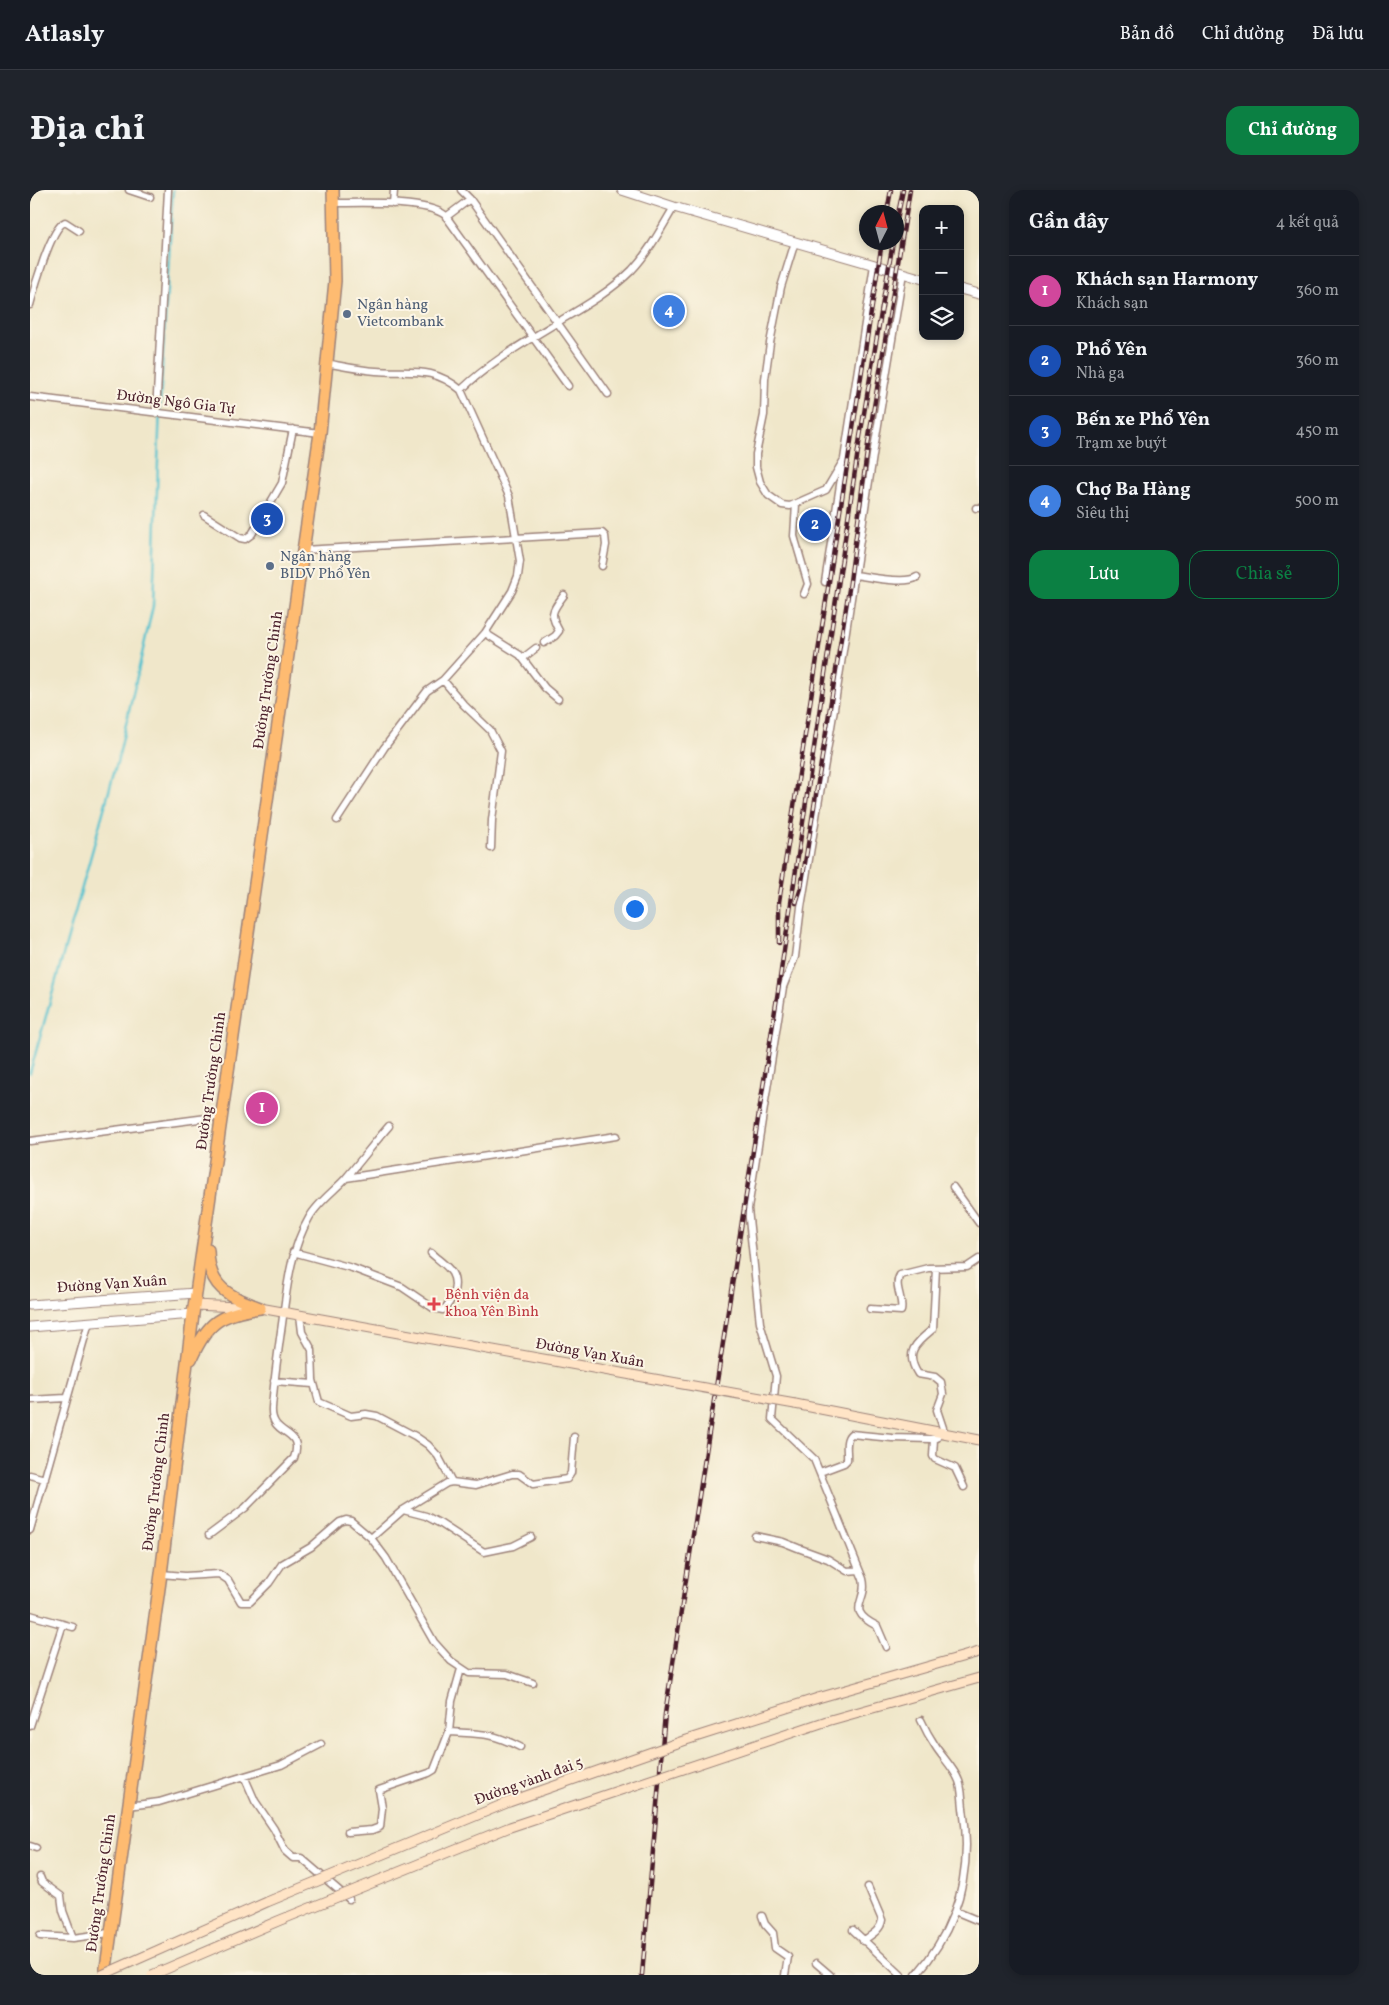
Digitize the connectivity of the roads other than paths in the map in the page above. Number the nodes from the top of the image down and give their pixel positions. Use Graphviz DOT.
graph roads {
  1 [pos="129,190"];
  2 [pos="168,190"];
  3 [pos="333,190"];
  4 [pos="394,190"];
  5 [pos="461,190"];
  6 [pos="622,190"];
  7 [pos="150,197"];
  8 [pos="470,199"];
  9 [pos="334,203"];
  10 [pos="394,204"];
  11 [pos="674,207"];
  12 [pos="446,217"];
  13 [pos="79,231"];
  14 [pos="795,242"];
  15 [pos="874,265"];
  16 [pos="903,273"];
  17 [pos="919,278"];
  18 [pos="964,290"];
  19 [pos="979,294"];
  20 [pos="30,305"];
  21 [pos="556,323"];
  22 [pos="532,338"];
  23 [pos="325,363"];
  24 [pos="568,386"];
  25 [pos="460,390"];
  26 [pos="608,394"];
  27 [pos="30,397"];
  28 [pos="156,414"];
  29 [pos="293,429"];
  30 [pos="320,433"];
  31 [pos="845,458"];
  32 [pos="796,504"];
  33 [pos="204,515"];
  34 [pos="517,539"];
  35 [pos="303,550"];
  36 [pos="602,566"];
  37 [pos="855,575"];
  38 [pos="917,577"];
  39 [pos="825,582"];
  40 [pos="804,594"];
  41 [pos="564,596"];
  42 [pos="485,633"];
  43 [pos="544,643"];
  44 [pos="536,648"];
  45 [pos="523,658"];
  46 [pos="443,680"];
  47 [pos="558,699"];
  48 [pos="337,820"];
  49 [pos="491,848"];
  50 [pos="222,1116"];
  51 [pos="389,1126"];
  52 [pos="616,1136"];
  53 [pos="30,1141"];
  54 [pos="346,1178"];
  55 [pos="953,1187"];
  56 [pos="207,1222"];
  57 [pos="979,1223"];
  58 [pos="293,1252"];
  59 [pos="431,1253"];
  60 [pos="979,1259"];
  61 [pos="936,1268"];
  62 [pos="196,1293"];
  63 [pos="30,1305"];
  64 [pos="260,1308"];
  65 [pos="870,1309"];
  66 [pos="194,1310"];
  67 [pos="283,1312"];
  68 [pos="300,1315"];
  69 [pos="89,1322"];
  70 [pos="30,1327"];
  71 [pos="186,1369"];
  72 [pos="274,1381"];
  73 [pos="314,1384"];
  74 [pos="66,1398"];
  75 [pos="30,1400"];
  76 [pos="939,1436"];
  77 [pos="574,1437"];
  78 [pos="979,1440"];
  79 [pos="820,1472"];
  80 [pos="30,1476"];
  81 [pos="45,1480"];
  82 [pos="452,1482"];
  83 [pos="964,1487"];
  84 [pos="403,1510"];
  85 [pos="30,1530"];
  86 [pos="209,1535"];
  87 [pos="755,1536"];
  88 [pos="531,1537"];
  89 [pos="370,1538"];
  90 [pos="859,1570"];
  91 [pos="161,1574"];
  92 [pos="30,1615"];
  93 [pos="63,1624"];
  94 [pos="73,1627"];
  95 [pos="886,1647"];
  96 [pos="979,1652"];
  97 [pos="461,1669"];
  98 [pos="979,1678"];
  99 [pos="533,1683"];
  100 [pos="921,1720"];
  101 [pos="30,1726"];
  102 [pos="449,1732"];
  103 [pos="320,1744"];
  104 [pos="520,1747"];
  105 [pos="244,1776"];
  106 [pos="128,1806"];
  107 [pos="348,1832"];
  108 [pos="40,1877"];
  109 [pos="868,1887"];
  110 [pos="349,1899"];
  111 [pos="954,1911"];
  112 [pos="762,1916"];
  113 [pos="979,1921"];
  114 [pos="853,1930"];
  115 [pos="109,1933"];
  116 [pos="40,1936"];
  117 [pos="73,1938"];
  118 [pos="863,1940"];
  119 [pos="816,1963"];
  120 [pos="103,1975"];
  121 [pos="152,1975"];
  122 [pos="786,1975"];
  123 [pos="830,1975"];
  124 [pos="901,1975"];
  125 [pos="916,1975"];
  1 -- 7 [label="street"];
  2 -- 28 [label="street"];
  3 -- 9 [label="highway, Đường Trường Chinh"];
  4 -- 10 [label="street"];
  5 -- 8 [label="street"];
  6 -- 11 [label="street"];
  8 -- 12 [label="street"];
  8 -- 21 [label="street"];
  9 -- 10 [label="street"];
  9 -- 23 [label="highway, Đường Trường Chinh"];
  10 -- 12 [label="street"];
  11 -- 14 [label="street"];
  11 -- 21 [label="street"];
  12 -- 22 [label="street"];
  13 -- 20 [label="street"];
  14 -- 15 [label="street"];
  14 -- 32 [label="street"];
  15 -- 16 [label="street"];
  15 -- 31 [label="street"];
  16 -- 17 [label="street"];
  16 -- 37 [label="street"];
  18 -- 19 [label="street"];
  21 -- 22 [label="street"];
  21 -- 26 [label="street"];
  22 -- 24 [label="street"];
  22 -- 25 [label="street"];
  23 -- 25 [label="street"];
  23 -- 30 [label="highway, Đường Trường Chinh"];
  25 -- 34 [label="street"];
  27 -- 28 [label="street, Đường Ngô Gia Tự"];
  28 -- 29 [label="street, Đường Ngô Gia Tự"];
  29 -- 30 [label="street, Đường Ngô Gia Tự"];
  29 -- 33 [label="street"];
  30 -- 35 [label="highway, Đường Trường Chinh"];
  31 -- 32 [label="street"];
  31 -- 39 [label="street"];
  32 -- 40 [label="street"];
  34 -- 35 [label="street"];
  34 -- 36 [label="street"];
  34 -- 42 [label="street"];
  35 -- 50 [label="highway, Đường Trường Chinh"];
  37 -- 38 [label="street"];
  37 -- 79 [label="street"];
  41 -- 43 [label="street"];
  42 -- 45 [label="street"];
  42 -- 46 [label="street"];
  44 -- 45 [label="street"];
  45 -- 47 [label="street"];
  46 -- 48 [label="street"];
  46 -- 49 [label="street"];
  50 -- 53 [label="street"];
  50 -- 56 [label="highway, Đường Trường Chinh"];
  51 -- 54 [label="street"];
  52 -- 54 [label="street"];
  54 -- 58 [label="street"];
  55 -- 57 [label="street"];
  56 -- 62 [label="highway, Đường Trường Chinh"];
  56 -- 64 [label="highway"];
  58 -- 59 [label="street"];
  58 -- 67 [label="street"];
  60 -- 61 [label="street"];
  61 -- 65 [label="street"];
  61 -- 76 [label="street"];
  62 -- 63 [label="street, Đường Vạn Xuân"];
  62 -- 66 [label="highway, Đường Trường Chinh"];
  64 -- 66 [label="main road, Đường Vạn Xuân"];
  64 -- 67 [label="main road, Đường Vạn Xuân"];
  64 -- 71 [label="highway"];
  66 -- 69 [label="street, Đường Vạn Xuân"];
  66 -- 71 [label="highway, Đường Trường Chinh"];
  67 -- 68 [label="main road, Đường Vạn Xuân"];
  67 -- 72 [label="street"];
  68 -- 73 [label="street"];
  68 -- 76 [label="main road, Đường Vạn Xuân, bridge"];
  69 -- 70 [label="street, Đường Vạn Xuân"];
  69 -- 74 [label="street"];
  71 -- 91 [label="highway, Đường Trường Chinh"];
  72 -- 73 [label="street"];
  72 -- 86 [label="street"];
  73 -- 82 [label="street"];
  74 -- 75 [label="street"];
  74 -- 81 [label="street"];
  76 -- 78 [label="main road, Đường Vạn Xuân"];
  76 -- 79 [label="street"];
  76 -- 83 [label="street"];
  77 -- 82 [label="street"];
  79 -- 90 [label="street"];
  80 -- 81 [label="street"];
  81 -- 85 [label="street"];
  82 -- 84 [label="street"];
  84 -- 88 [label="street"];
  84 -- 89 [label="street"];
  87 -- 90 [label="street"];
  89 -- 91 [label="street"];
  89 -- 97 [label="street"];
  90 -- 95 [label="street"];
  91 -- 106 [label="highway, Đường Trường Chinh"];
  92 -- 93 [label="street"];
  93 -- 94 [label="street"];
  93 -- 101 [label="street"];
  96 -- 120 [label="main road, Đường vành đai 5, bridge"];
  97 -- 99 [label="street"];
  97 -- 102 [label="street"];
  98 -- 121 [label="main road, bridge"];
  100 -- 111 [label="street"];
  102 -- 104 [label="street"];
  102 -- 107 [label="street"];
  103 -- 105 [label="street"];
  105 -- 106 [label="street"];
  105 -- 110 [label="street"];
  106 -- 115 [label="highway, Đường Trường Chinh"];
  108 -- 117 [label="street"];
  109 -- 118 [label="street"];
  111 -- 113 [label="street"];
  111 -- 125 [label="street"];
  112 -- 122 [label="street"];
  114 -- 118 [label="street"];
  115 -- 117 [label="street"];
  115 -- 120 [label="highway, Đường Trường Chinh"];
  116 -- 117 [label="street"];
  118 -- 124 [label="street"];
  119 -- 123 [label="street"];
}
